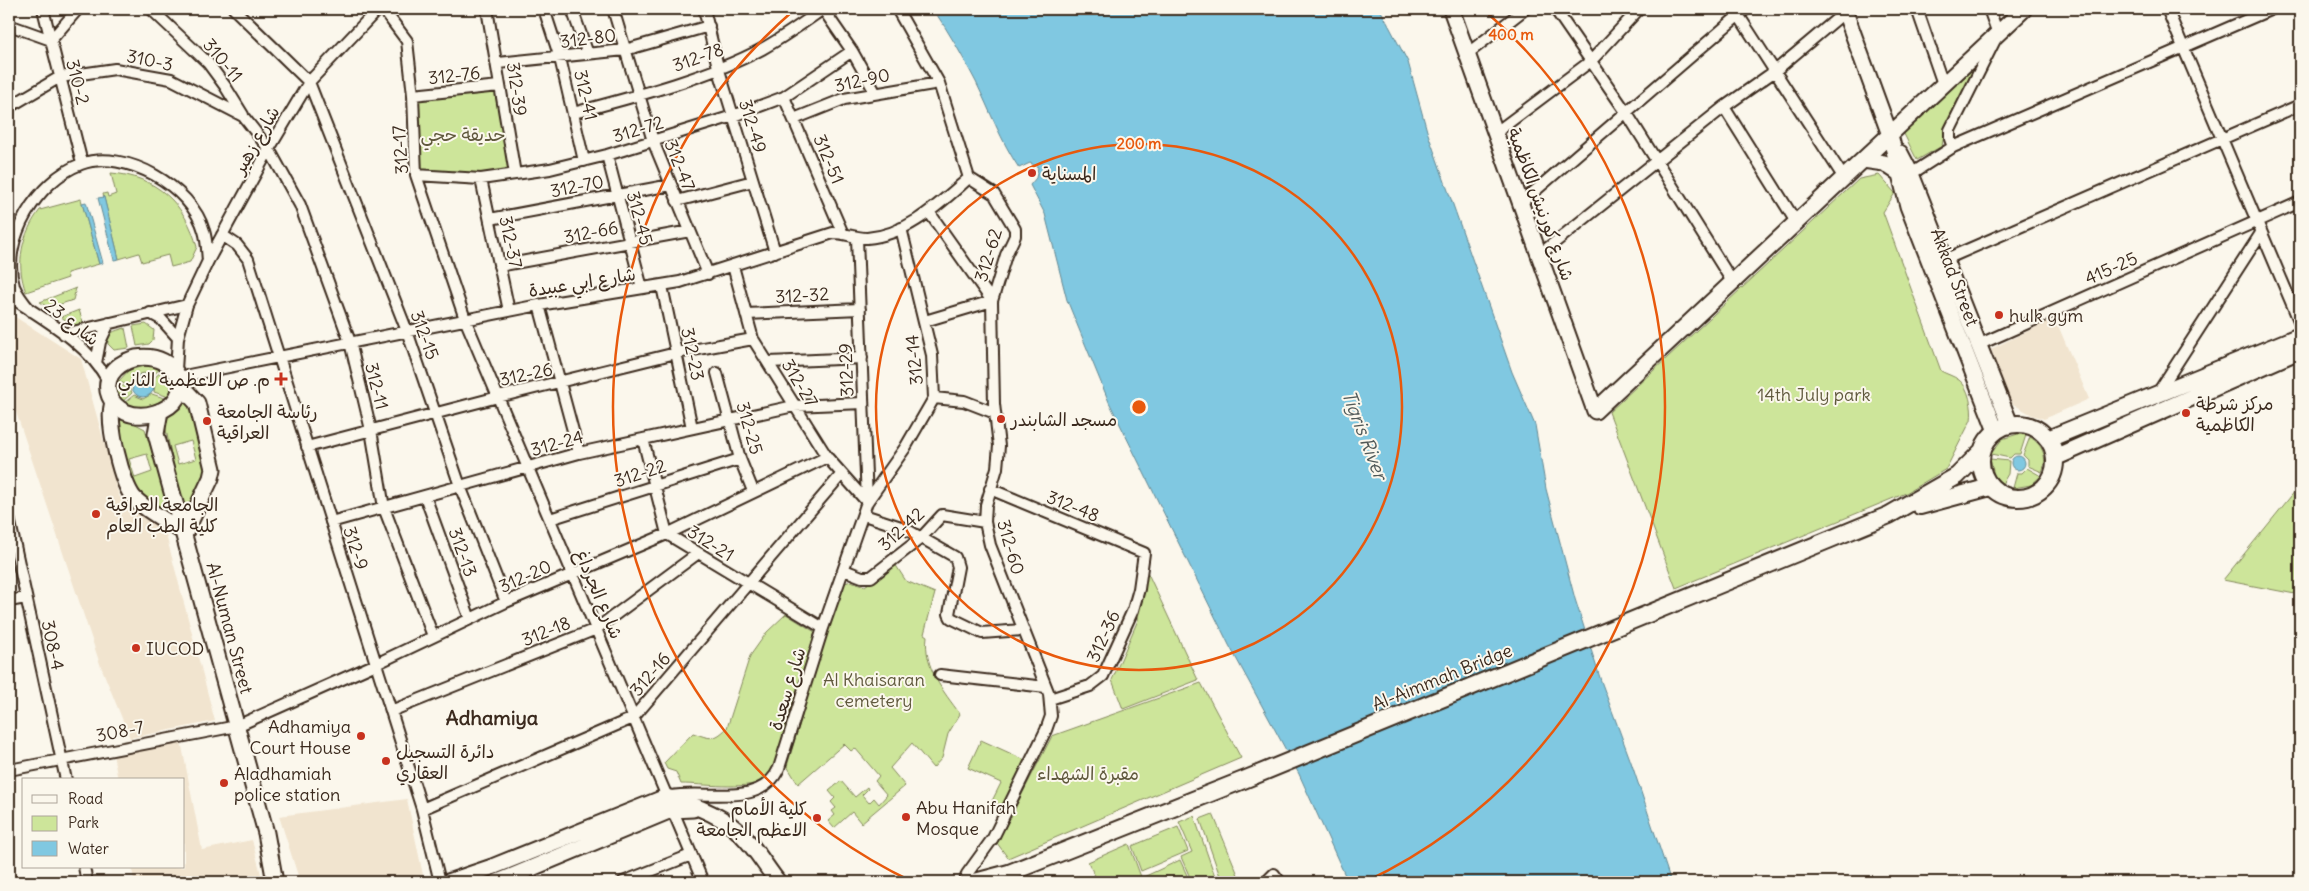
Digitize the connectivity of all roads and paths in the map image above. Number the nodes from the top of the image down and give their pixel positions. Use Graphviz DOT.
graph roads {
  1 [pos="43,9"];
  2 [pos="78,9"];
  3 [pos="151,9"];
  4 [pos="234,9"];
  5 [pos="378,9"];
  6 [pos="383,9"];
  7 [pos="487,9"];
  8 [pos="544,9"];
  9 [pos="572,9"];
  10 [pos="613,9"];
  11 [pos="704,9"];
  12 [pos="823,9"];
  13 [pos="897,9"];
  14 [pos="1451,9"];
  15 [pos="1525,9"];
  16 [pos="1555,9"];
  17 [pos="1639,9"];
  18 [pos="1730,9"];
  19 [pos="1917,9"];
  20 [pos="1988,9"];
  21 [pos="2024,9"];
  22 [pos="2166,9"];
  23 [pos="2271,9"];
  24 [pos="1844,11"];
  25 [pos="1742,12"];
  26 [pos="9,25"];
  27 [pos="709,26"];
  28 [pos="1998,34"];
  29 [pos="51,40"];
  30 [pos="2184,48"];
  31 [pos="625,50"];
  32 [pos="852,51"];
  33 [pos="588,54"];
  34 [pos="1467,54"];
  35 [pos="560,58"];
  36 [pos="1591,61"];
  37 [pos="498,64"];
  38 [pos="718,67"];
  39 [pos="1775,71"];
  40 [pos="60,77"];
  41 [pos="309,82"];
  42 [pos="939,83"];
  43 [pos="1943,84"];
  44 [pos="499,86"];
  45 [pos="875,92"];
  46 [pos="413,95"];
  47 [pos="639,95"];
  48 [pos="784,97"];
  49 [pos="2300,105"];
  50 [pos="9,107"];
  51 [pos="1724,107"];
  52 [pos="1626,112"];
  53 [pos="573,113"];
  54 [pos="243,116"];
  55 [pos="733,116"];
  56 [pos="794,119"];
  57 [pos="1495,133"];
  58 [pos="1890,135"];
  59 [pos="2222,138"];
  60 [pos="653,141"];
  61 [pos="1953,147"];
  62 [pos="269,150"];
  63 [pos="606,156"];
  64 [pos="1863,160"];
  65 [pos="584,161"];
  66 [pos="1655,162"];
  67 [pos="82,163"];
  68 [pos="515,174"];
  69 [pos="1905,174"];
  70 [pos="416,175"];
  71 [pos="969,178"];
  72 [pos="1844,178"];
  73 [pos="481,179"];
  74 [pos="753,180"];
  75 [pos="671,185"];
  76 [pos="617,195"];
  77 [pos="677,201"];
  78 [pos="2300,202"];
  79 [pos="1521,203"];
  80 [pos="929,212"];
  81 [pos="490,219"];
  82 [pos="2257,221"];
  83 [pos="1796,222"];
  84 [pos="901,228"];
  85 [pos="690,231"];
  86 [pos="2261,233"];
  87 [pos="843,234"];
  88 [pos="222,235"];
  89 [pos="857,238"];
  90 [pos="629,241"];
  91 [pos="775,252"];
  92 [pos="1539,255"];
  93 [pos="10,260"];
  94 [pos="1946,260"];
  95 [pos="208,261"];
  96 [pos="499,266"];
  97 [pos="733,266"];
  98 [pos="708,274"];
  99 [pos="1733,283"];
  100 [pos="662,286"];
  101 [pos="642,288"];
  102 [pos="9,296"];
  103 [pos="992,301"];
  104 [pos="187,305"];
  105 [pos="539,305"];
  106 [pos="860,309"];
  107 [pos="31,311"];
  108 [pos="509,311"];
  109 [pos="150,313"];
  110 [pos="746,314"];
  111 [pos="465,319"];
  112 [pos="925,321"];
  113 [pos="108,323"];
  114 [pos="2300,323"];
  115 [pos="407,331"];
  116 [pos="64,334"];
  117 [pos="2300,336"];
  118 [pos="178,338"];
  119 [pos="753,339"];
  120 [pos="350,342"];
  121 [pos="1978,345"];
  122 [pos="2300,350"];
  123 [pos="676,354"];
  124 [pos="278,356"];
  125 [pos="862,358"];
  126 [pos="769,362"];
  127 [pos="96,363"];
  128 [pos="717,373"];
  129 [pos="179,378"];
  130 [pos="108,382"];
  131 [pos="560,383"];
  132 [pos="2157,394"];
  133 [pos="498,396"];
  134 [pos="934,398"];
  135 [pos="113,403"];
  136 [pos="863,403"];
  137 [pos="794,406"];
  138 [pos="160,411"];
  139 [pos="434,413"];
  140 [pos="995,413"];
  141 [pos="138,415"];
  142 [pos="730,420"];
  143 [pos="692,428"];
  144 [pos="2003,428"];
  145 [pos="371,430"];
  146 [pos="156,434"];
  147 [pos="643,439"];
  148 [pos="2048,439"];
  149 [pos="307,446"];
  150 [pos="1981,452"];
  151 [pos="579,453"];
  152 [pos="827,457"];
  153 [pos="2056,457"];
  154 [pos="740,459"];
  155 [pos="528,467"];
  156 [pos="841,475"];
  157 [pos="655,485"];
  158 [pos="460,486"];
  159 [pos="1990,487"];
  160 [pos="990,490"];
  161 [pos="753,491"];
  162 [pos="425,496"];
  163 [pos="867,502"];
  164 [pos="384,508"];
  165 [pos="864,514"];
  166 [pos="1889,515"];
  167 [pos="9,518"];
  168 [pos="550,519"];
  169 [pos="331,522"];
  170 [pos="985,522"];
  171 [pos="185,533"];
  172 [pos="667,534"];
  173 [pos="921,538"];
  174 [pos="1144,553"];
  175 [pos="697,554"];
  176 [pos="844,570"];
  177 [pos="573,573"];
  178 [pos="748,585"];
  179 [pos="26,598"];
  180 [pos="9,601"];
  181 [pos="506,602"];
  182 [pos="470,619"];
  183 [pos="823,628"];
  184 [pos="596,629"];
  185 [pos="1022,630"];
  186 [pos="432,636"];
  187 [pos="376,664"];
  188 [pos="940,675"];
  189 [pos="1046,687"];
  190 [pos="1050,699"];
  191 [pos="391,711"];
  192 [pos="633,718"];
  193 [pos="237,726"];
  194 [pos="61,759"];
  195 [pos="9,770"];
  196 [pos="66,778"];
  197 [pos="668,803"];
  198 [pos="422,809"];
  199 [pos="266,833"];
  200 [pos="691,855"];
  201 [pos="492,867"];
  202 [pos="84,868"];
  203 [pos="1010,873"];
  204 [pos="87,882"];
  205 [pos="275,882"];
  206 [pos="285,882"];
  207 [pos="440,882"];
  208 [pos="448,882"];
  209 [pos="498,882"];
  210 [pos="624,882"];
  211 [pos="703,882"];
  212 [pos="778,882"];
  213 [pos="965,882"];
  214 [pos="975,882"];
  215 [pos="995,882"];
  216 [pos="1266,882"];
  217 [pos="1280,882"];
  1 -- 29 [label="street, 310-2"];
  2 -- 29 [label="street"];
  3 -- 54 [label="street, 310-11"];
  4 -- 41 [label="street"];
  5 -- 41 [label="street, شارع زهير"];
  6 -- 46 [label="street, 312-17"];
  7 -- 37 [label="street, 312-39"];
  8 -- 35 [label="street, 312-41"];
  9 -- 33 [label="street"];
  10 -- 31 [label="street, 312-47"];
  11 -- 27 [label="street, 312-49"];
  12 -- 32 [label="street"];
  12 -- 38 [label="street, 312-78"];
  13 -- 42 [label="street"];
  14 -- 34 [label="street, شارع كورنيش الكاظمية"];
  15 -- 34 [label="street"];
  16 -- 36 [label="street"];
  17 -- 36 [label="street"];
  18 -- 25 [label="street"];
  19 -- 43 [label="street"];
  20 -- 28 [label="street"];
  21 -- 28 [label="street"];
  22 -- 30 [label="street"];
  23 -- 30 [label="street"];
  24 -- 39 [label="street"];
  24 -- 58 [label="street, Akkad Street"];
  25 -- 39 [label="street"];
  25 -- 52 [label="street"];
  26 -- 29 [label="street"];
  27 -- 31 [label="street, 312-80"];
  27 -- 38 [label="street, 312-49"];
  28 -- 43 [label="street"];
  28 -- 61 [label="street"];
  29 -- 40 [label="street, 310-2"];
  30 -- 59 [label="street"];
  30 -- 61 [label="street"];
  31 -- 33 [label="street, 312-80"];
  31 -- 47 [label="street, 312-47"];
  32 -- 45 [label="street"];
  32 -- 48 [label="street, 312-72"];
  33 -- 35 [label="street, 312-80"];
  34 -- 57 [label="street, شارع كورنيش الكاظمية"];
  35 -- 37 [label="street, 312-80"];
  35 -- 53 [label="street, 312-41"];
  36 -- 52 [label="street"];
  36 -- 57 [label="street"];
  37 -- 44 [label="street, 312-39"];
  38 -- 47 [label="street, 312-78"];
  38 -- 55 [label="street, 312-49"];
  39 -- 51 [label="street"];
  39 -- 72 [label="street"];
  40 -- 50 [label="street, 310-3"];
  40 -- 54 [label="street, 310-3"];
  40 -- 67 [label="street, 310-2"];
  41 -- 62 [label="street, شارع زهير"];
  41 -- 115 [label="street, 312-15"];
  42 -- 45 [label="street, 312-90"];
  42 -- 71 [label="street"];
  43 -- 58 [label="street"];
  44 -- 46 [label="street, 312-76"];
  44 -- 68 [label="street, 312-39"];
  45 -- 56 [label="street, 312-90"];
  46 -- 70 [label="street, 312-17"];
  47 -- 53 [label="street, 312-78"];
  47 -- 60 [label="street, 312-47"];
  48 -- 55 [label="street, 312-72"];
  48 -- 56 [label="street, 312-51"];
  49 -- 59 [label="street"];
  51 -- 66 [label="street"];
  51 -- 83 [label="street"];
  52 -- 66 [label="street"];
  52 -- 79 [label="street"];
  53 -- 65 [label="street, 312-41"];
  54 -- 62 [label="street, 310-3"];
  55 -- 60 [label="street, 312-72"];
  55 -- 74 [label="street, 312-49"];
  56 -- 87 [label="street, 312-51"];
  57 -- 79 [label="street, شارع كورنيش الكاظمية"];
  58 -- 64 [label="street"];
  58 -- 69 [label="street, Akkad Street"];
  59 -- 82 [label="street"];
  59 -- 94 [label="street"];
  60 -- 63 [label="street, 312-72"];
  60 -- 75 [label="street, 312-47"];
  61 -- 69 [label="street"];
  62 -- 88 [label="street, شارع زهير"];
  62 -- 120 [label="street, 312-11"];
  63 -- 65 [label="street, 312-72"];
  63 -- 76 [label="street, 312-45"];
  64 -- 69 [label="street"];
  64 -- 72 [label="street"];
  65 -- 68 [label="street, 312-72"];
  66 -- 92 [label="street"];
  66 -- 99 [label="street"];
  67 -- 93 [label="street"];
  67 -- 95 [label="street"];
  68 -- 73 [label="street, 312-72"];
  69 -- 94 [label="street, Akkad Street"];
  69 -- 144 [label="street, Akkad Street"];
  70 -- 73 [label="street, 312-72"];
  70 -- 111 [label="street, 312-17"];
  71 -- 80 [label="street, شارع ابي عبيدة"];
  71 -- 103 [label="street, 312-62"];
  72 -- 83 [label="street"];
  73 -- 81 [label="street, 312-37"];
  74 -- 77 [label="street"];
  74 -- 91 [label="street, 312-49"];
  75 -- 76 [label="street, 312-70"];
  75 -- 77 [label="street, 312-47"];
  76 -- 81 [label="street, 312-70"];
  76 -- 90 [label="street, 312-45"];
  77 -- 85 [label="street, 312-47"];
  78 -- 82 [label="street, 415-25"];
  79 -- 92 [label="street, شارع كورنيش الكاظمية"];
  80 -- 84 [label="street, شارع ابي عبيدة"];
  80 -- 103 [label="street"];
  81 -- 96 [label="street, 312-37"];
  82 -- 86 [label="street"];
  82 -- 121 [label="street, 415-25"];
  83 -- 99 [label="street"];
  84 -- 89 [label="street, شارع ابي عبيدة"];
  84 -- 112 [label="street, 312-14"];
  85 -- 90 [label="street, 312-66"];
  85 -- 98 [label="street, 312-47"];
  86 -- 114 [label="street"];
  86 -- 132 [label="street"];
  87 -- 89 [label="street, شارع ابي عبيدة"];
  87 -- 91 [label="street, شارع ابي عبيدة"];
  88 -- 95 [label="street, شارع زهير"];
  88 -- 124 [label="street, 312-9"];
  89 -- 106 [label="street, 312-29"];
  90 -- 96 [label="street, 312-66"];
  90 -- 101 [label="street, 312-45"];
  91 -- 97 [label="street, شارع ابي عبيدة"];
  92 -- 99 [label="street, شارع كورنيش الكاظمية"];
  93 -- 107 [label="street"];
  94 -- 121 [label="street, Akkad Street"];
  95 -- 104 [label="street, شارع زهير"];
  96 -- 108 [label="street, 312-37"];
  97 -- 98 [label="street, شارع ابي عبيدة"];
  97 -- 110 [label="street, 312-27"];
  98 -- 100 [label="street, شارع ابي عبيدة"];
  100 -- 101 [label="street, شارع ابي عبيدة"];
  100 -- 123 [label="street, 312-23"];
  101 -- 105 [label="street, شارع ابي عبيدة"];
  102 -- 107 [label="street, شارع 23"];
  103 -- 112 [label="street"];
  103 -- 140 [label="street, 312-60"];
  104 -- 109 [label="street"];
  104 -- 118 [label="street, شارع زهير"];
  105 -- 108 [label="street, شارع ابي عبيدة"];
  105 -- 131 [label="street"];
  106 -- 110 [label="street, 312-32"];
  106 -- 125 [label="street, 312-29"];
  107 -- 116 [label="street, شارع 23"];
  108 -- 111 [label="street, شارع ابي عبيدة"];
  109 -- 113 [label="street"];
  109 -- 118 [label="street"];
  110 -- 119 [label="street, 312-27"];
  111 -- 115 [label="street, شارع ابي عبيدة"];
  111 -- 133 [label="street, شارع الجرداغ"];
  112 -- 134 [label="street, 312-14"];
  113 -- 116 [label="street"];
  113 -- 127 [label="street"];
  115 -- 120 [label="street, شارع ابي عبيدة"];
  115 -- 139 [label="street, 312-15"];
  116 -- 127 [label="street, شارع 23"];
  117 -- 132 [label="main road"];
  118 -- 129 [label="street, شارع زهير"];
  119 -- 123 [label="street, 312-26"];
  119 -- 126 [label="street, 312-27"];
  120 -- 124 [label="street, شارع ابي عبيدة"];
  120 -- 145 [label="street, 312-11"];
  121 -- 144 [label="street, Akkad Street"];
  122 -- 153 [label="main road"];
  123 -- 131 [label="street, 312-26"];
  123 -- 143 [label="street, 312-23"];
  124 -- 129 [label="street, شارع ابي عبيدة"];
  124 -- 149 [label="street, 312-9"];
  125 -- 126 [label="street"];
  125 -- 136 [label="street, 312-29"];
  126 -- 137 [label="street, 312-27"];
  127 -- 130 [label="street, شارع 23"];
  128 -- 142 [label="street, 312-25"];
  129 -- 130 [label="street"];
  129 -- 138 [label="street"];
  129 -- 171 [label="street"];
  130 -- 135 [label="street"];
  131 -- 133 [label="street, 312-26"];
  131 -- 151 [label="street"];
  132 -- 148 [label="main road"];
  133 -- 139 [label="street, 312-26"];
  133 -- 155 [label="street, شارع الجرداغ"];
  134 -- 140 [label="street"];
  134 -- 163 [label="street, 312-14"];
  135 -- 141 [label="street"];
  135 -- 171 [label="street"];
  136 -- 137 [label="street, 312-24"];
  136 -- 163 [label="street, 312-29"];
  137 -- 142 [label="street, 312-24"];
  137 -- 152 [label="street, 312-27"];
  138 -- 141 [label="street"];
  138 -- 146 [label="street, Al-Numan Street"];
  139 -- 145 [label="street, 312-26"];
  139 -- 158 [label="street, 312-15"];
  140 -- 160 [label="street, 312-60"];
  141 -- 146 [label="street, Al-Numan Street"];
  142 -- 143 [label="street, 312-24"];
  142 -- 154 [label="street, 312-25"];
  143 -- 147 [label="street, 312-24"];
  144 -- 148 [label="main road"];
  144 -- 150 [label="main road"];
  145 -- 149 [label="street, 312-26"];
  145 -- 164 [label="street, 312-11"];
  146 -- 171 [label="street, Al-Numan Street"];
  147 -- 151 [label="street, 312-24"];
  147 -- 157 [label="street, 312-21"];
  148 -- 153 [label="main road"];
  149 -- 169 [label="street, 312-9"];
  150 -- 159 [label="main road"];
  150 -- 166 [label="main road, Al-Aimmah Bridge"];
  151 -- 155 [label="street, 312-24"];
  152 -- 156 [label="street, 312-27"];
  152 -- 161 [label="street, 312-20"];
  153 -- 159 [label="main road"];
  154 -- 157 [label="street, 312-22"];
  154 -- 161 [label="street, 312-25"];
  155 -- 158 [label="street, 312-24"];
  155 -- 168 [label="street, شارع الجرداغ"];
  156 -- 163 [label="street, 312-27"];
  156 -- 178 [label="street, 312-16"];
  157 -- 168 [label="street, 312-22"];
  157 -- 172 [label="street, 312-21"];
  158 -- 162 [label="street, 312-24"];
  158 -- 181 [label="street, 312-15"];
  159 -- 166 [label="main road, Al-Aimmah Bridge"];
  160 -- 170 [label="street, 312-60"];
  160 -- 174 [label="street, 312-48"];
  161 -- 172 [label="street, 312-20"];
  162 -- 164 [label="street, 312-24"];
  162 -- 182 [label="street, 312-13"];
  163 -- 165 [label="street, شارع سعدة"];
  164 -- 169 [label="street, 312-24"];
  164 -- 186 [label="street, 312-11"];
  165 -- 173 [label="street"];
  165 -- 176 [label="street, شارع سعدة"];
  166 -- 203 [label="main road, Al-Aimmah Bridge"];
  167 -- 179 [label="street, 308-4"];
  168 -- 177 [label="street, شارع الجرداغ"];
  169 -- 187 [label="street, 312-9"];
  170 -- 173 [label="street, 312-42"];
  170 -- 185 [label="street, 312-60"];
  171 -- 193 [label="street, Al-Numan Street"];
  172 -- 175 [label="street, 312-21"];
  172 -- 177 [label="street, 312-20"];
  173 -- 176 [label="street, 312-42"];
  173 -- 185 [label="street"];
  174 -- 190 [label="street, 312-36"];
  175 -- 178 [label="street, 312-21"];
  175 -- 184 [label="street, 312-18"];
  176 -- 183 [label="street, شارع سعدة"];
  177 -- 181 [label="street, 312-20"];
  177 -- 184 [label="street, شارع الجرداغ"];
  178 -- 183 [label="street, 312-21"];
  178 -- 192 [label="street, 312-16"];
  179 -- 180 [label="street"];
  179 -- 194 [label="street, 308-4"];
  181 -- 182 [label="street, 312-20"];
  182 -- 186 [label="street, 312-20"];
  183 -- 197 [label="street, شارع سعدة"];
  184 -- 191 [label="street, 312-18"];
  184 -- 192 [label="street, شارع الجرداغ"];
  185 -- 189 [label="street, 312-60"];
  186 -- 187 [label="street, 312-20"];
  187 -- 191 [label="street, 312-9"];
  187 -- 193 [label="street, 312-20"];
  188 -- 189 [label="street"];
  189 -- 190 [label="street, 312-60"];
  190 -- 213 [label="street, 312-60"];
  191 -- 198 [label="street, 312-9"];
  192 -- 197 [label="street, شارع الجرداغ"];
  192 -- 198 [label="street, 312-16"];
  193 -- 194 [label="street, 308-7"];
  193 -- 199 [label="street, Al-Numan Street"];
  194 -- 195 [label="street, 308-7"];
  194 -- 196 [label="street, 308-4"];
  197 -- 200 [label="street, شارع الجرداغ"];
  197 -- 201 [label="street"];
  197 -- 209 [label="street"];
  197 -- 212 [label="street"];
  198 -- 207 [label="street, 312-9"];
  199 -- 205 [label="street, Al-Numan Street"];
  199 -- 206 [label="street, Al-Numan Street"];
  200 -- 210 [label="street"];
  200 -- 211 [label="street, شارع الجرداغ"];
  201 -- 208 [label="street"];
  201 -- 209 [label="street"];
  202 -- 204 [label="street"];
  203 -- 214 [label="main road"];
  203 -- 215 [label="main road"];
  216 -- 217 [label="street"];
}
